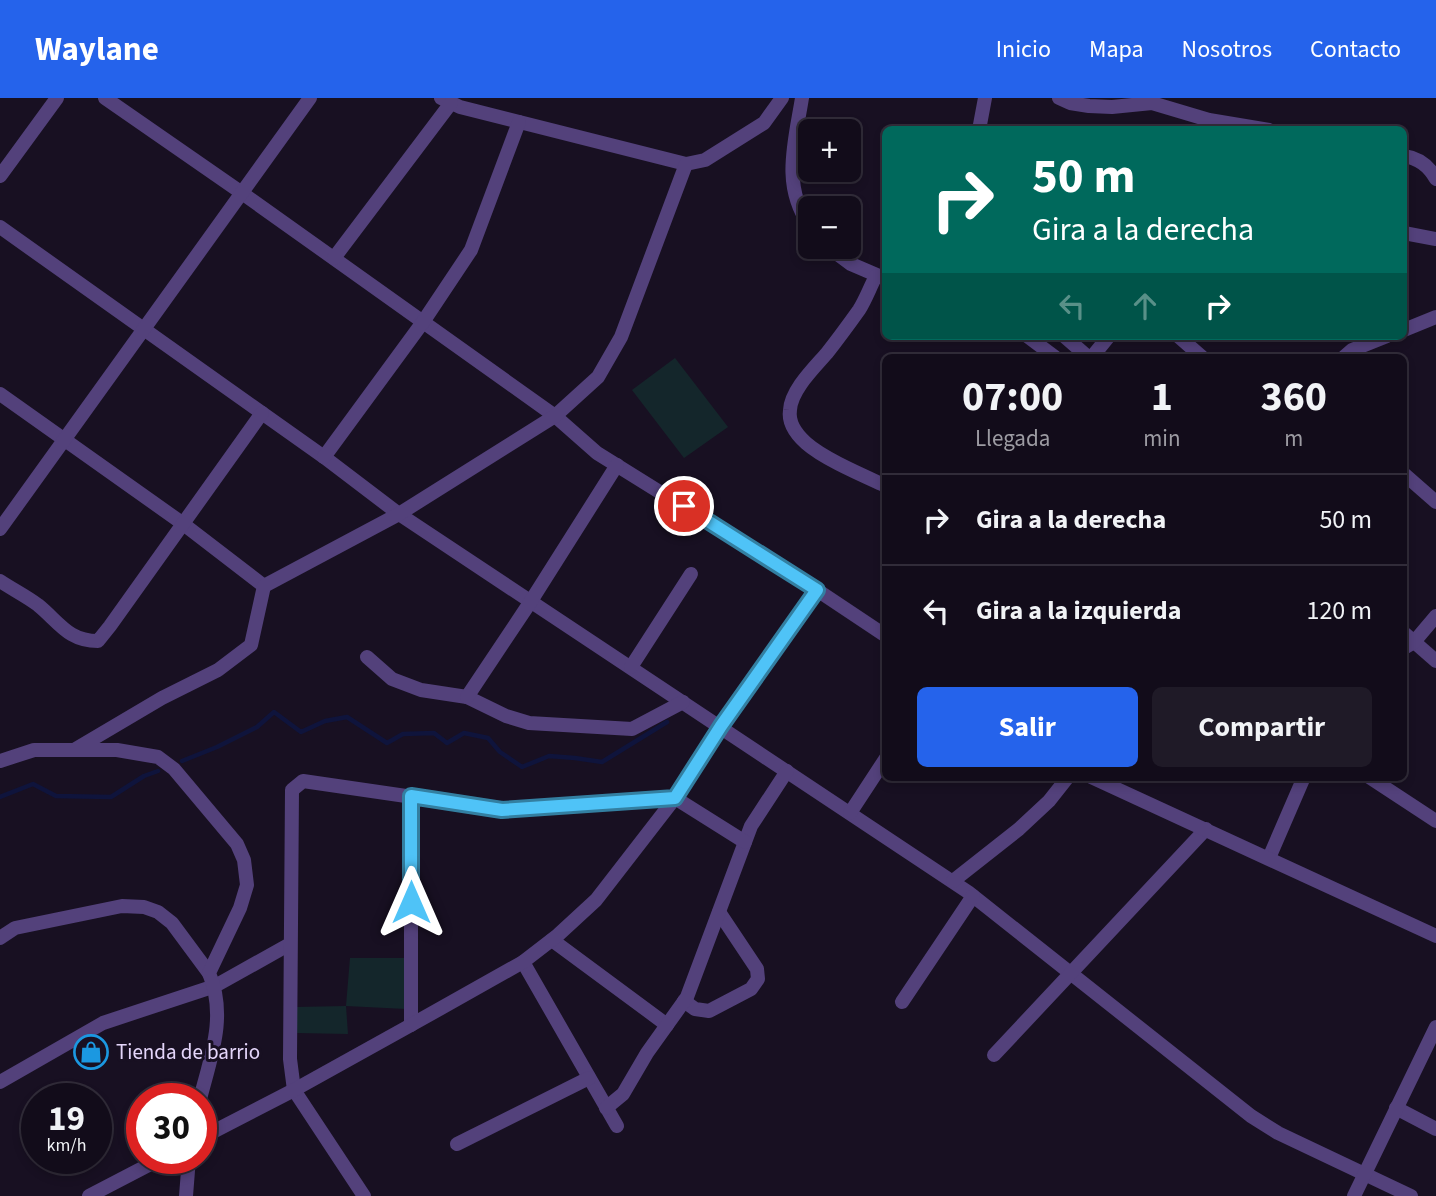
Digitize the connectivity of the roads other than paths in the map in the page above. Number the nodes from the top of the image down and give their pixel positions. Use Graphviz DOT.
graph roads {
  1 [pos="57,98"];
  2 [pos="105,98"];
  3 [pos="310,98"];
  4 [pos="782,98"];
  5 [pos="802,98"];
  6 [pos="985,98"];
  7 [pos="1059,98"];
  8 [pos="446,100"];
  9 [pos="1152,100"];
  10 [pos="519,122"];
  11 [pos="980,126"];
  12 [pos="1245,126"];
  13 [pos="1407,157"];
  14 [pos="686,164"];
  15 [pos="0,176"];
  16 [pos="1436,179"];
  17 [pos="242,193"];
  18 [pos="798,203"];
  19 [pos="0,227"];
  20 [pos="1407,234"];
  21 [pos="1436,239"];
  22 [pos="334,258"];
  23 [pos="844,259"];
  24 [pos="881,278"];
  25 [pos="423,322"];
  26 [pos="1433,323"];
  27 [pos="1407,329"];
  28 [pos="145,330"];
  29 [pos="1032,340"];
  30 [pos="1069,340"];
  31 [pos="1105,340"];
  32 [pos="1183,340"];
  33 [pos="1377,340"];
  34 [pos="1051,354"];
  35 [pos="1086,354"];
  36 [pos="1093,354"];
  37 [pos="1199,354"];
  38 [pos="1348,354"];
  39 [pos="0,394"];
  40 [pos="262,413"];
  41 [pos="555,416"];
  42 [pos="64,440"];
  43 [pos="324,457"];
  44 [pos="617,465"];
  45 [pos="1407,477"];
  46 [pos="882,484"];
  47 [pos="1436,502"];
  48 [pos="399,514"];
  49 [pos="183,523"];
  50 [pos="0,529"];
  51 [pos="691,574"];
  52 [pos="0,581"];
  53 [pos="264,586"];
  54 [pos="817,590"];
  55 [pos="531,601"];
  56 [pos="1436,616"];
  57 [pos="882,633"];
  58 [pos="1407,641"];
  59 [pos="367,657"];
  60 [pos="1436,661"];
  61 [pos="631,667"];
  62 [pos="467,697"];
  63 [pos="683,702"];
  64 [pos="721,726"];
  65 [pos="74,750"];
  66 [pos="0,761"];
  67 [pos="882,764"];
  68 [pos="787,771"];
  69 [pos="1065,781"];
  70 [pos="1100,781"];
  71 [pos="1302,781"];
  72 [pos="1375,781"];
  73 [pos="411,796"];
  74 [pos="675,798"];
  75 [pos="850,813"];
  76 [pos="1436,821"];
  77 [pos="1206,829"];
  78 [pos="745,842"];
  79 [pos="1269,858"];
  80 [pos="953,881"];
  81 [pos="973,895"];
  82 [pos="719,912"];
  83 [pos="1436,936"];
  84 [pos="0,938"];
  85 [pos="552,940"];
  86 [pos="290,944"];
  87 [pos="523,962"];
  88 [pos="1071,974"];
  89 [pos="212,979"];
  90 [pos="684,1001"];
  91 [pos="902,1002"];
  92 [pos="411,1025"];
  93 [pos="667,1026"];
  94 [pos="1436,1027"];
  95 [pos="994,1055"];
  96 [pos="589,1078"];
  97 [pos="0,1082"];
  98 [pos="204,1083"];
  99 [pos="295,1090"];
  100 [pos="606,1108"];
  101 [pos="1396,1108"];
  102 [pos="617,1126"];
  103 [pos="1436,1129"];
  104 [pos="217,1130"];
  105 [pos="457,1143"];
  106 [pos="1365,1173"];
  107 [pos="131,1174"];
  108 [pos="188,1174"];
  109 [pos="89,1196"];
  110 [pos="186,1196"];
  111 [pos="364,1196"];
  112 [pos="1354,1196"];
  113 [pos="1410,1196"];
  1 -- 15 [label="street"];
  2 -- 17 [label="street"];
  3 -- 17 [label="street"];
  4 -- 14 [label="street"];
  5 -- 18 [label="street"];
  6 -- 11 [label="street"];
  7 -- 9 [label="street"];
  8 -- 10 [label="street"];
  8 -- 22 [label="street"];
  9 -- 12 [label="street"];
  10 -- 14 [label="street"];
  10 -- 25 [label="street"];
  13 -- 16 [label="street"];
  14 -- 41 [label="street"];
  17 -- 22 [label="street"];
  17 -- 28 [label="street"];
  19 -- 28 [label="street"];
  20 -- 21 [label="street"];
  22 -- 25 [label="street"];
  23 -- 24 [label="street"];
  24 -- 46 [label="street"];
  25 -- 41 [label="street"];
  25 -- 43 [label="street"];
  26 -- 27 [label="street"];
  28 -- 40 [label="street"];
  28 -- 42 [label="street"];
  29 -- 34 [label="street"];
  30 -- 35 [label="street"];
  31 -- 36 [label="street"];
  32 -- 37 [label="street"];
  33 -- 38 [label="street"];
  39 -- 42 [label="street"];
  40 -- 43 [label="street"];
  40 -- 49 [label="street"];
  41 -- 44 [label="street"];
  41 -- 48 [label="street"];
  42 -- 49 [label="street"];
  42 -- 50 [label="street"];
  43 -- 48 [label="street"];
  44 -- 54 [label="street"];
  44 -- 55 [label="street"];
  45 -- 47 [label="street"];
  48 -- 53 [label="street"];
  48 -- 55 [label="street"];
  49 -- 52 [label="street"];
  49 -- 53 [label="street"];
  51 -- 61 [label="street"];
  53 -- 65 [label="street"];
  54 -- 57 [label="street"];
  54 -- 64 [label="street"];
  55 -- 61 [label="street"];
  55 -- 62 [label="street"];
  56 -- 58 [label="street"];
  58 -- 60 [label="street"];
  59 -- 62 [label="street"];
  61 -- 63 [label="street"];
  62 -- 63 [label="street"];
  63 -- 64 [label="street"];
  64 -- 68 [label="street"];
  64 -- 74 [label="street"];
  65 -- 66 [label="street"];
  65 -- 89 [label="street"];
  67 -- 75 [label="street"];
  68 -- 75 [label="street"];
  68 -- 78 [label="street"];
  69 -- 80 [label="street"];
  70 -- 77 [label="street"];
  71 -- 79 [label="street"];
  72 -- 76 [label="street"];
  73 -- 74 [label="street"];
  73 -- 86 [label="street"];
  73 -- 92 [label="street"];
  74 -- 78 [label="street"];
  74 -- 85 [label="street"];
  75 -- 80 [label="street"];
  77 -- 79 [label="street"];
  77 -- 88 [label="street"];
  78 -- 82 [label="street"];
  79 -- 83 [label="street"];
  80 -- 81 [label="street"];
  81 -- 88 [label="street"];
  81 -- 91 [label="street"];
  82 -- 90 [label="street"];
  82 -- 90 [label="street"];
  84 -- 89 [label="street"];
  85 -- 87 [label="street"];
  85 -- 93 [label="street"];
  86 -- 89 [label="street"];
  86 -- 99 [label="street"];
  87 -- 92 [label="street"];
  87 -- 96 [label="street"];
  88 -- 95 [label="street"];
  88 -- 106 [label="street"];
  89 -- 97 [label="street"];
  89 -- 98 [label="street"];
  90 -- 93 [label="street"];
  92 -- 99 [label="street"];
  93 -- 100 [label="street"];
  94 -- 101 [label="street"];
  96 -- 100 [label="street"];
  96 -- 105 [label="street"];
  99 -- 104 [label="street"];
  99 -- 111 [label="street"];
  100 -- 102 [label="street"];
  101 -- 103 [label="street"];
  101 -- 106 [label="street"];
  106 -- 112 [label="street"];
  106 -- 113 [label="street"];
  107 -- 109 [label="street"];
  108 -- 110 [label="street"];
}
